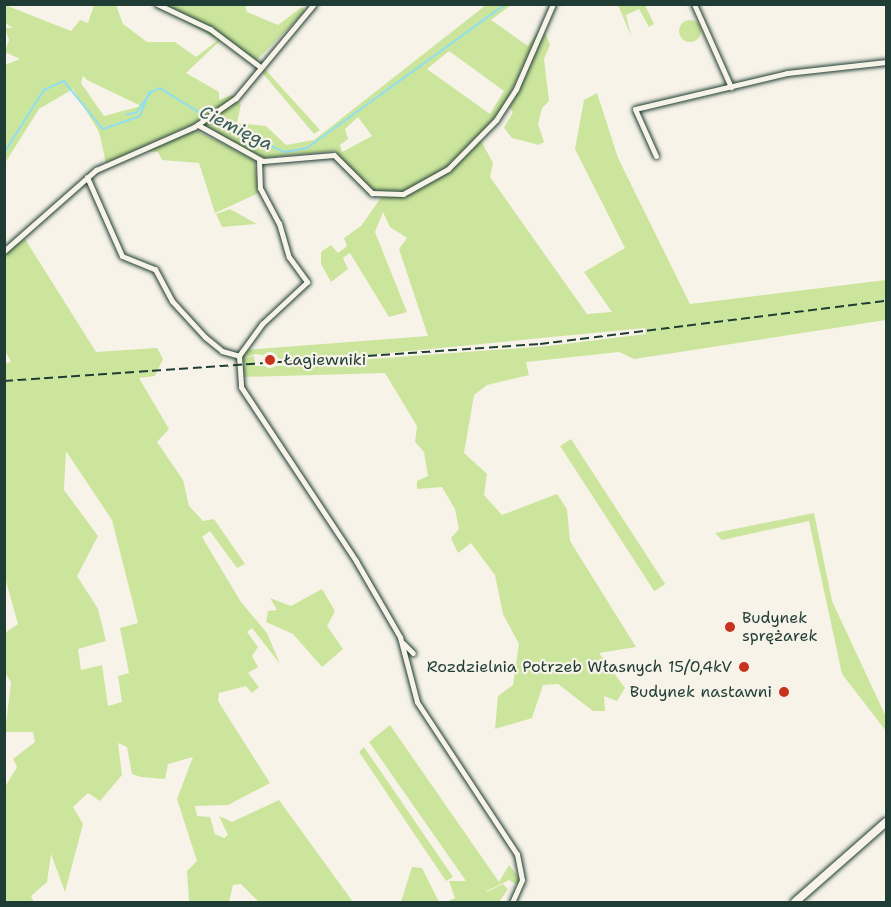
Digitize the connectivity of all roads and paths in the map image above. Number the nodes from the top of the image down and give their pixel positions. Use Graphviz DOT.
graph roads {
  1 [pos="157,4"];
  2 [pos="314,4"];
  3 [pos="553,4"];
  4 [pos="694,4"];
  5 [pos="886,62"];
  6 [pos="259,66"];
  7 [pos="731,87"];
  8 [pos="198,125"];
  9 [pos="656,156"];
  10 [pos="259,160"];
  11 [pos="87,177"];
  12 [pos="4,251"];
  13 [pos="239,356"];
  14 [pos="403,643"];
  15 [pos="413,653"];
  16 [pos="886,822"];
  17 [pos="512,903"];
  18 [pos="795,903"];
  1 -- 6 [label="street"];
  2 -- 6 [label="street"];
  3 -- 10 [label="street"];
  4 -- 7 [label="street"];
  5 -- 7 [label="street"];
  6 -- 8 [label="street"];
  7 -- 9 [label="street"];
  8 -- 10 [label="street"];
  8 -- 11 [label="street"];
  10 -- 13 [label="street"];
  11 -- 12 [label="street"];
  11 -- 13 [label="street"];
  13 -- 14 [label="street"];
  14 -- 15 [label="street"];
  14 -- 17 [label="street"];
  16 -- 18 [label="street"];
}
